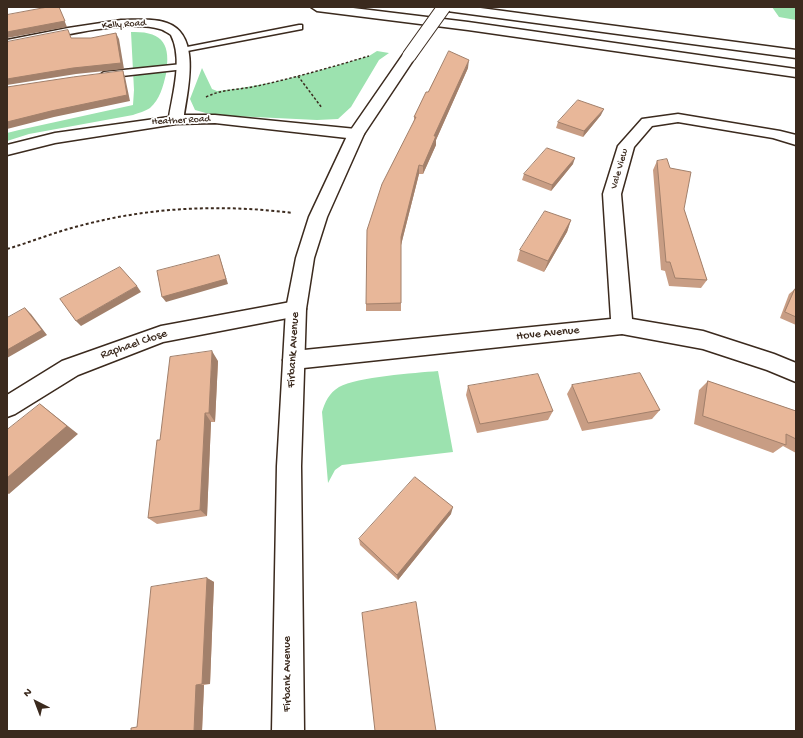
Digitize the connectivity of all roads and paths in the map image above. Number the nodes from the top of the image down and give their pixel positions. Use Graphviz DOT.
graph roads {
  1 [pos="317,7"];
  2 [pos="445,7"];
  3 [pos="299,27"];
  4 [pos="7,44"];
  5 [pos="182,50"];
  6 [pos="796,54"];
  7 [pos="369,56"];
  8 [pos="182,68"];
  9 [pos="796,73"];
  10 [pos="97,76"];
  11 [pos="298,76"];
  12 [pos="177,116"];
  13 [pos="332,132"];
  14 [pos="356,134"];
  15 [pos="796,140"];
  16 [pos="7,150"];
  17 [pos="318,217"];
  18 [pos="7,249"];
  19 [pos="296,309"];
  20 [pos="622,326"];
  21 [pos="294,360"];
  22 [pos="796,373"];
  23 [pos="7,407"];
  24 [pos="288,731"];
  1 -- 9 [label="main road"];
  2 -- 6 [label="main road"];
  2 -- 14 [label="main road, Firbank Avenue, bridge"];
  3 -- 5 [label="lane"];
  4 -- 5 [label="main road, Kelly Road"];
  5 -- 8 [label="main road, Kelly Road"];
  7 -- 11 [label="path"];
  8 -- 10 [label="lane"];
  8 -- 12 [label="main road, Kelly Road"];
  11 -- 12 [label="path"];
  11 -- 13 [label="path"];
  12 -- 13 [label="main road, Heather Road"];
  12 -- 16 [label="main road, Heather Road"];
  13 -- 14 [label="main road, Heather Road"];
  14 -- 17 [label="main road, Firbank Avenue"];
  15 -- 20 [label="main road, Vale View"];
  17 -- 18 [label="path"];
  17 -- 19 [label="main road, Firbank Avenue"];
  19 -- 21 [label="main road, Firbank Avenue"];
  19 -- 23 [label="main road, Raphael Close"];
  20 -- 21 [label="main road, Hove Avenue"];
  20 -- 22 [label="main road, Hove Avenue"];
  21 -- 24 [label="main road, Firbank Avenue"];
}
